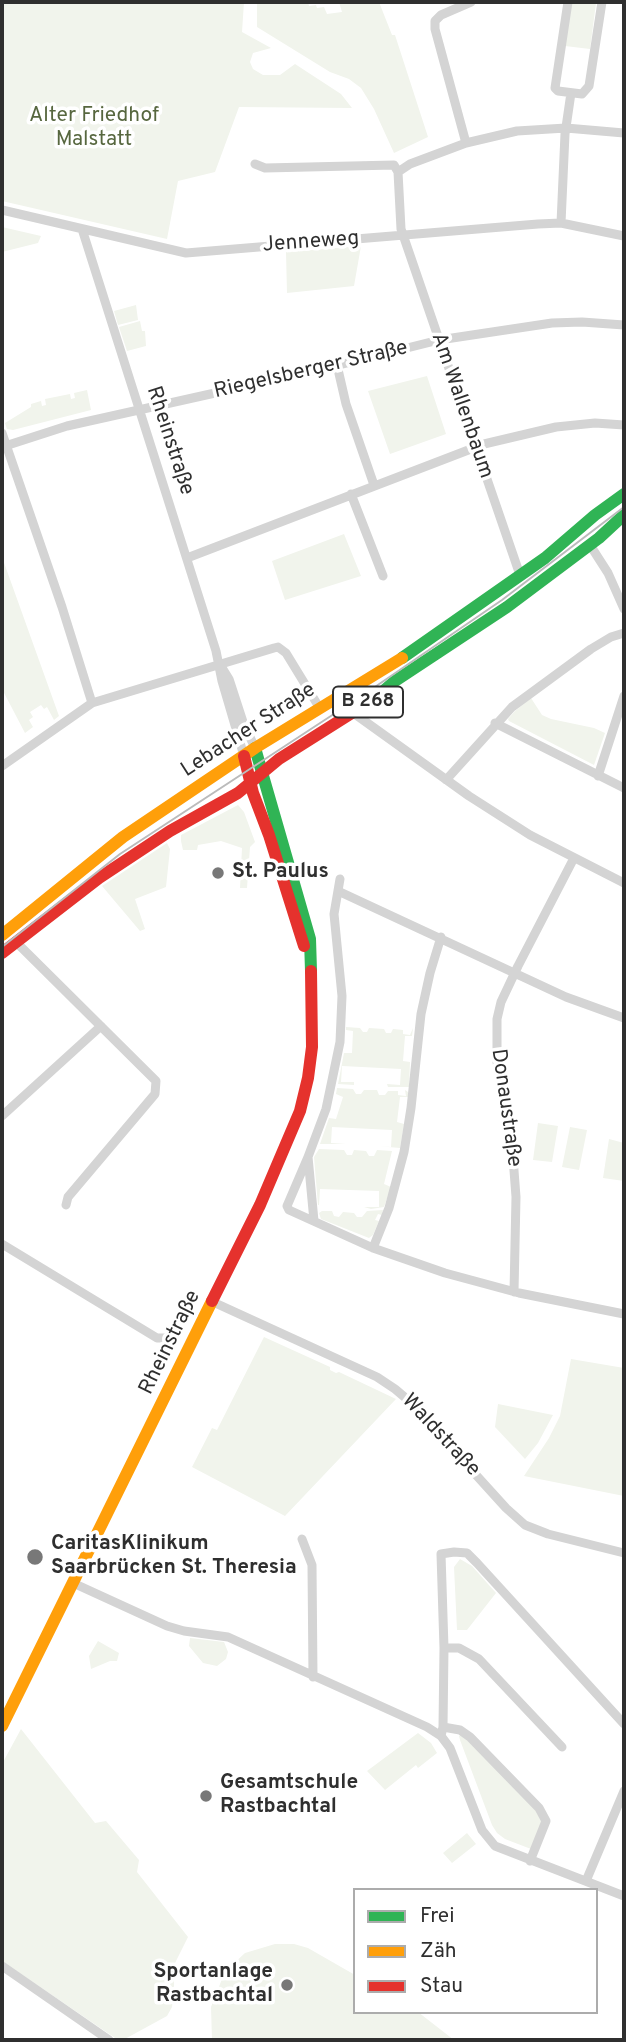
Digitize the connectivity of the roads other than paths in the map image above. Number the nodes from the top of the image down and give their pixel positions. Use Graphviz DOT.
graph roads {
  1 [pos="471,2"];
  2 [pos="568,2"];
  3 [pos="602,2"];
  4 [pos="572,93"];
  5 [pos="566,128"];
  6 [pos="624,133"];
  7 [pos="466,143"];
  8 [pos="256,164"];
  9 [pos="398,173"];
  10 [pos="2,210"];
  11 [pos="561,223"];
  12 [pos="82,229"];
  13 [pos="404,235"];
  14 [pos="624,236"];
  15 [pos="624,325"];
  16 [pos="439,340"];
  17 [pos="337,365"];
  18 [pos="139,410"];
  19 [pos="624,425"];
  20 [pos="2,433"];
  21 [pos="4,446"];
  22 [pos="474,447"];
  23 [pos="374,485"];
  24 [pos="351,494"];
  25 [pos="624,494"];
  26 [pos="624,515"];
  27 [pos="590,545"];
  28 [pos="187,558"];
  29 [pos="520,575"];
  30 [pos="383,576"];
  31 [pos="624,609"];
  32 [pos="624,633"];
  33 [pos="220,664"];
  34 [pos="624,696"];
  35 [pos="333,699"];
  36 [pos="92,703"];
  37 [pos="319,707"];
  38 [pos="352,712"];
  39 [pos="495,723"];
  40 [pos="255,748"];
  41 [pos="244,756"];
  42 [pos="3,762"];
  43 [pos="261,773"];
  44 [pos="598,776"];
  45 [pos="446,780"];
  46 [pos="250,782"];
  47 [pos="624,788"];
  48 [pos="112,846"];
  49 [pos="574,858"];
  50 [pos="99,878"];
  51 [pos="340,879"];
  52 [pos="624,883"];
  53 [pos="338,891"];
  54 [pos="2,935"];
  55 [pos="441,937"];
  56 [pos="16,942"];
  57 [pos="2,953"];
  58 [pos="309,960"];
  59 [pos="515,972"];
  60 [pos="624,1018"];
  61 [pos="101,1026"];
  62 [pos="2,1116"];
  63 [pos="308,1157"];
  64 [pos="66,1205"];
  65 [pos="314,1221"];
  66 [pos="2,1244"];
  67 [pos="373,1248"];
  68 [pos="514,1292"];
  69 [pos="213,1302"];
  70 [pos="624,1314"];
  71 [pos="168,1338"];
  72 [pos="302,1539"];
  73 [pos="624,1553"];
  74 [pos="73,1583"];
  75 [pos="444,1648"];
  76 [pos="313,1677"];
  77 [pos="624,1724"];
  78 [pos="2,1725"];
  79 [pos="442,1731"];
  80 [pos="562,1747"];
  81 [pos="624,1791"];
  82 [pos="530,1861"];
  83 [pos="586,1881"];
  84 [pos="624,1896"];
  85 [pos="2,1966"];
  86 [pos="109,2040"];
  1 -- 7 [label="street"];
  2 -- 4 [label="street"];
  3 -- 4 [label="street"];
  4 -- 5 [label="street"];
  5 -- 6 [label="street"];
  5 -- 7 [label="street"];
  5 -- 11 [label="street"];
  7 -- 9 [label="street"];
  8 -- 9 [label="street"];
  9 -- 13 [label="street, Am Wallenbaum"];
  10 -- 12 [label="street, Jenneweg"];
  11 -- 13 [label="street, Jenneweg"];
  11 -- 14 [label="street, Jenneweg"];
  12 -- 13 [label="street, Jenneweg"];
  12 -- 18 [label="street, Rheinstraße"];
  13 -- 16 [label="street, Am Wallenbaum"];
  15 -- 16 [label="street, Riegelsberger Straße"];
  16 -- 17 [label="street, Riegelsberger Straße"];
  16 -- 22 [label="street, Am Wallenbaum"];
  17 -- 18 [label="street, Riegelsberger Straße"];
  17 -- 23 [label="street"];
  18 -- 21 [label="street, Riegelsberger Straße"];
  18 -- 28 [label="street, Rheinstraße"];
  19 -- 22 [label="street"];
  20 -- 21 [label="street"];
  21 -- 36 [label="street"];
  22 -- 23 [label="street"];
  22 -- 29 [label="street, Am Wallenbaum"];
  23 -- 24 [label="street"];
  24 -- 28 [label="street"];
  24 -- 30 [label="street"];
  25 -- 29 [label="main road, Lebacher Straße / B 268"];
  26 -- 27 [label="main road, Lebacher Straße / B 268"];
  27 -- 31 [label="street"];
  27 -- 38 [label="main road, Lebacher Straße / B 268"];
  28 -- 33 [label="street, Rheinstraße"];
  29 -- 35 [label="main road, Lebacher Straße / B 268"];
  32 -- 39 [label="street"];
  33 -- 36 [label="street"];
  33 -- 37 [label="street"];
  33 -- 40 [label="street, Rheinstraße"];
  33 -- 41 [label="street, Rheinstraße"];
  34 -- 44 [label="street"];
  35 -- 37 [label="main road, Lebacher Straße / B 268"];
  35 -- 38 [label="main road"];
  36 -- 42 [label="street"];
  37 -- 40 [label="main road, Lebacher Straße / B 268"];
  38 -- 43 [label="main road, Lebacher Straße / B 268"];
  38 -- 45 [label="street"];
  39 -- 44 [label="street"];
  39 -- 45 [label="street"];
  40 -- 41 [label="main road, Lebacher Straße / B 268"];
  40 -- 43 [label="main road, Rheinstraße"];
  41 -- 46 [label="main road, Rheinstraße"];
  41 -- 48 [label="main road, Lebacher Straße / B 268"];
  43 -- 46 [label="main road, Lebacher Straße / B 268"];
  43 -- 58 [label="main road, Rheinstraße"];
  44 -- 47 [label="street"];
  45 -- 49 [label="street"];
  46 -- 50 [label="main road, Lebacher Straße / B 268"];
  46 -- 58 [label="main road, Rheinstraße"];
  48 -- 50 [label="main road, B 268"];
  48 -- 54 [label="main road, Lebacher Straße / B 268"];
  49 -- 52 [label="street"];
  49 -- 59 [label="street, Donaustraße"];
  50 -- 56 [label="main road, Lebacher Straße / B 268"];
  51 -- 53 [label="street"];
  53 -- 55 [label="street"];
  53 -- 63 [label="street"];
  55 -- 59 [label="street"];
  55 -- 67 [label="street"];
  56 -- 57 [label="main road, Lebacher Straße / B 268"];
  56 -- 61 [label="street"];
  58 -- 69 [label="main road, Rheinstraße"];
  59 -- 60 [label="street"];
  59 -- 68 [label="street, Donaustraße"];
  61 -- 62 [label="street"];
  61 -- 64 [label="street"];
  63 -- 65 [label="street"];
  63 -- 65 [label="street"];
  65 -- 67 [label="street"];
  66 -- 71 [label="street"];
  67 -- 68 [label="street"];
  68 -- 70 [label="street"];
  69 -- 73 [label="street, Waldstraße"];
  69 -- 74 [label="main road, Rheinstraße"];
  72 -- 76 [label="street"];
  74 -- 76 [label="street"];
  74 -- 78 [label="main road, Rheinstraße"];
  75 -- 77 [label="street"];
  75 -- 79 [label="street"];
  75 -- 80 [label="street"];
  76 -- 79 [label="street"];
  79 -- 82 [label="street"];
  79 -- 82 [label="street"];
  81 -- 83 [label="street"];
  82 -- 83 [label="street"];
  83 -- 84 [label="street"];
  85 -- 86 [label="street"];
}
